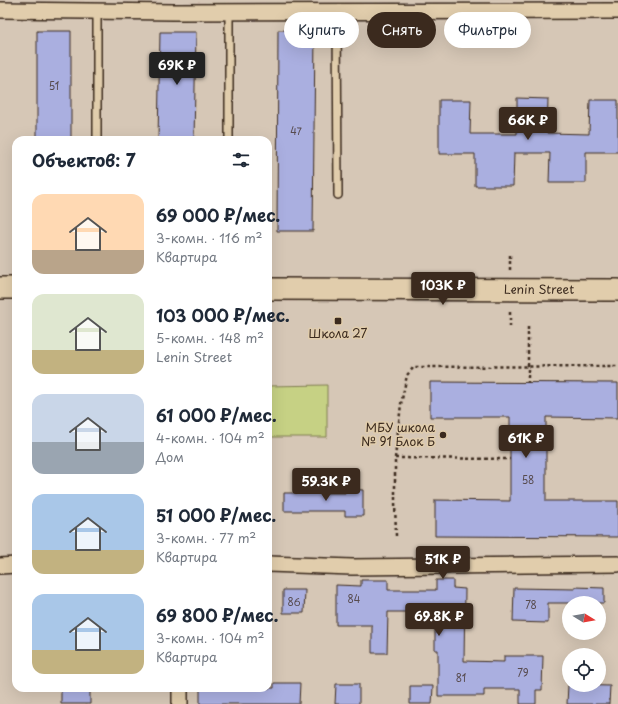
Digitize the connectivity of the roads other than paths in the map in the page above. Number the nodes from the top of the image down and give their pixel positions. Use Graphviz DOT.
graph roads {
  1 [pos="174,6"];
  2 [pos="0,10"];
  3 [pos="97,11"];
  4 [pos="618,11"];
  5 [pos="230,12"];
  6 [pos="284,12"];
  7 [pos="337,12"];
  8 [pos="337,48"];
  9 [pos="97,136"];
  10 [pos="229,136"];
  11 [pos="338,195"];
  12 [pos="0,288"];
  13 [pos="12,288"];
  14 [pos="272,289"];
  15 [pos="618,290"];
  16 [pos="272,564"];
  17 [pos="618,564"];
  18 [pos="12,565"];
  19 [pos="0,566"];
  20 [pos="180,692"];
  21 [pos="180,704"];
  1 -- 3 [label="street"];
  1 -- 5 [label="street"];
  2 -- 3 [label="street"];
  3 -- 9 [label="lane"];
  4 -- 7 [label="street"];
  5 -- 6 [label="street"];
  5 -- 10 [label="lane"];
  8 -- 11 [label="lane"];
  12 -- 13 [label="main road"];
  14 -- 15 [label="main road, Lenin Street"];
  16 -- 17 [label="street"];
  18 -- 19 [label="street"];
  20 -- 21 [label="street"];
}
